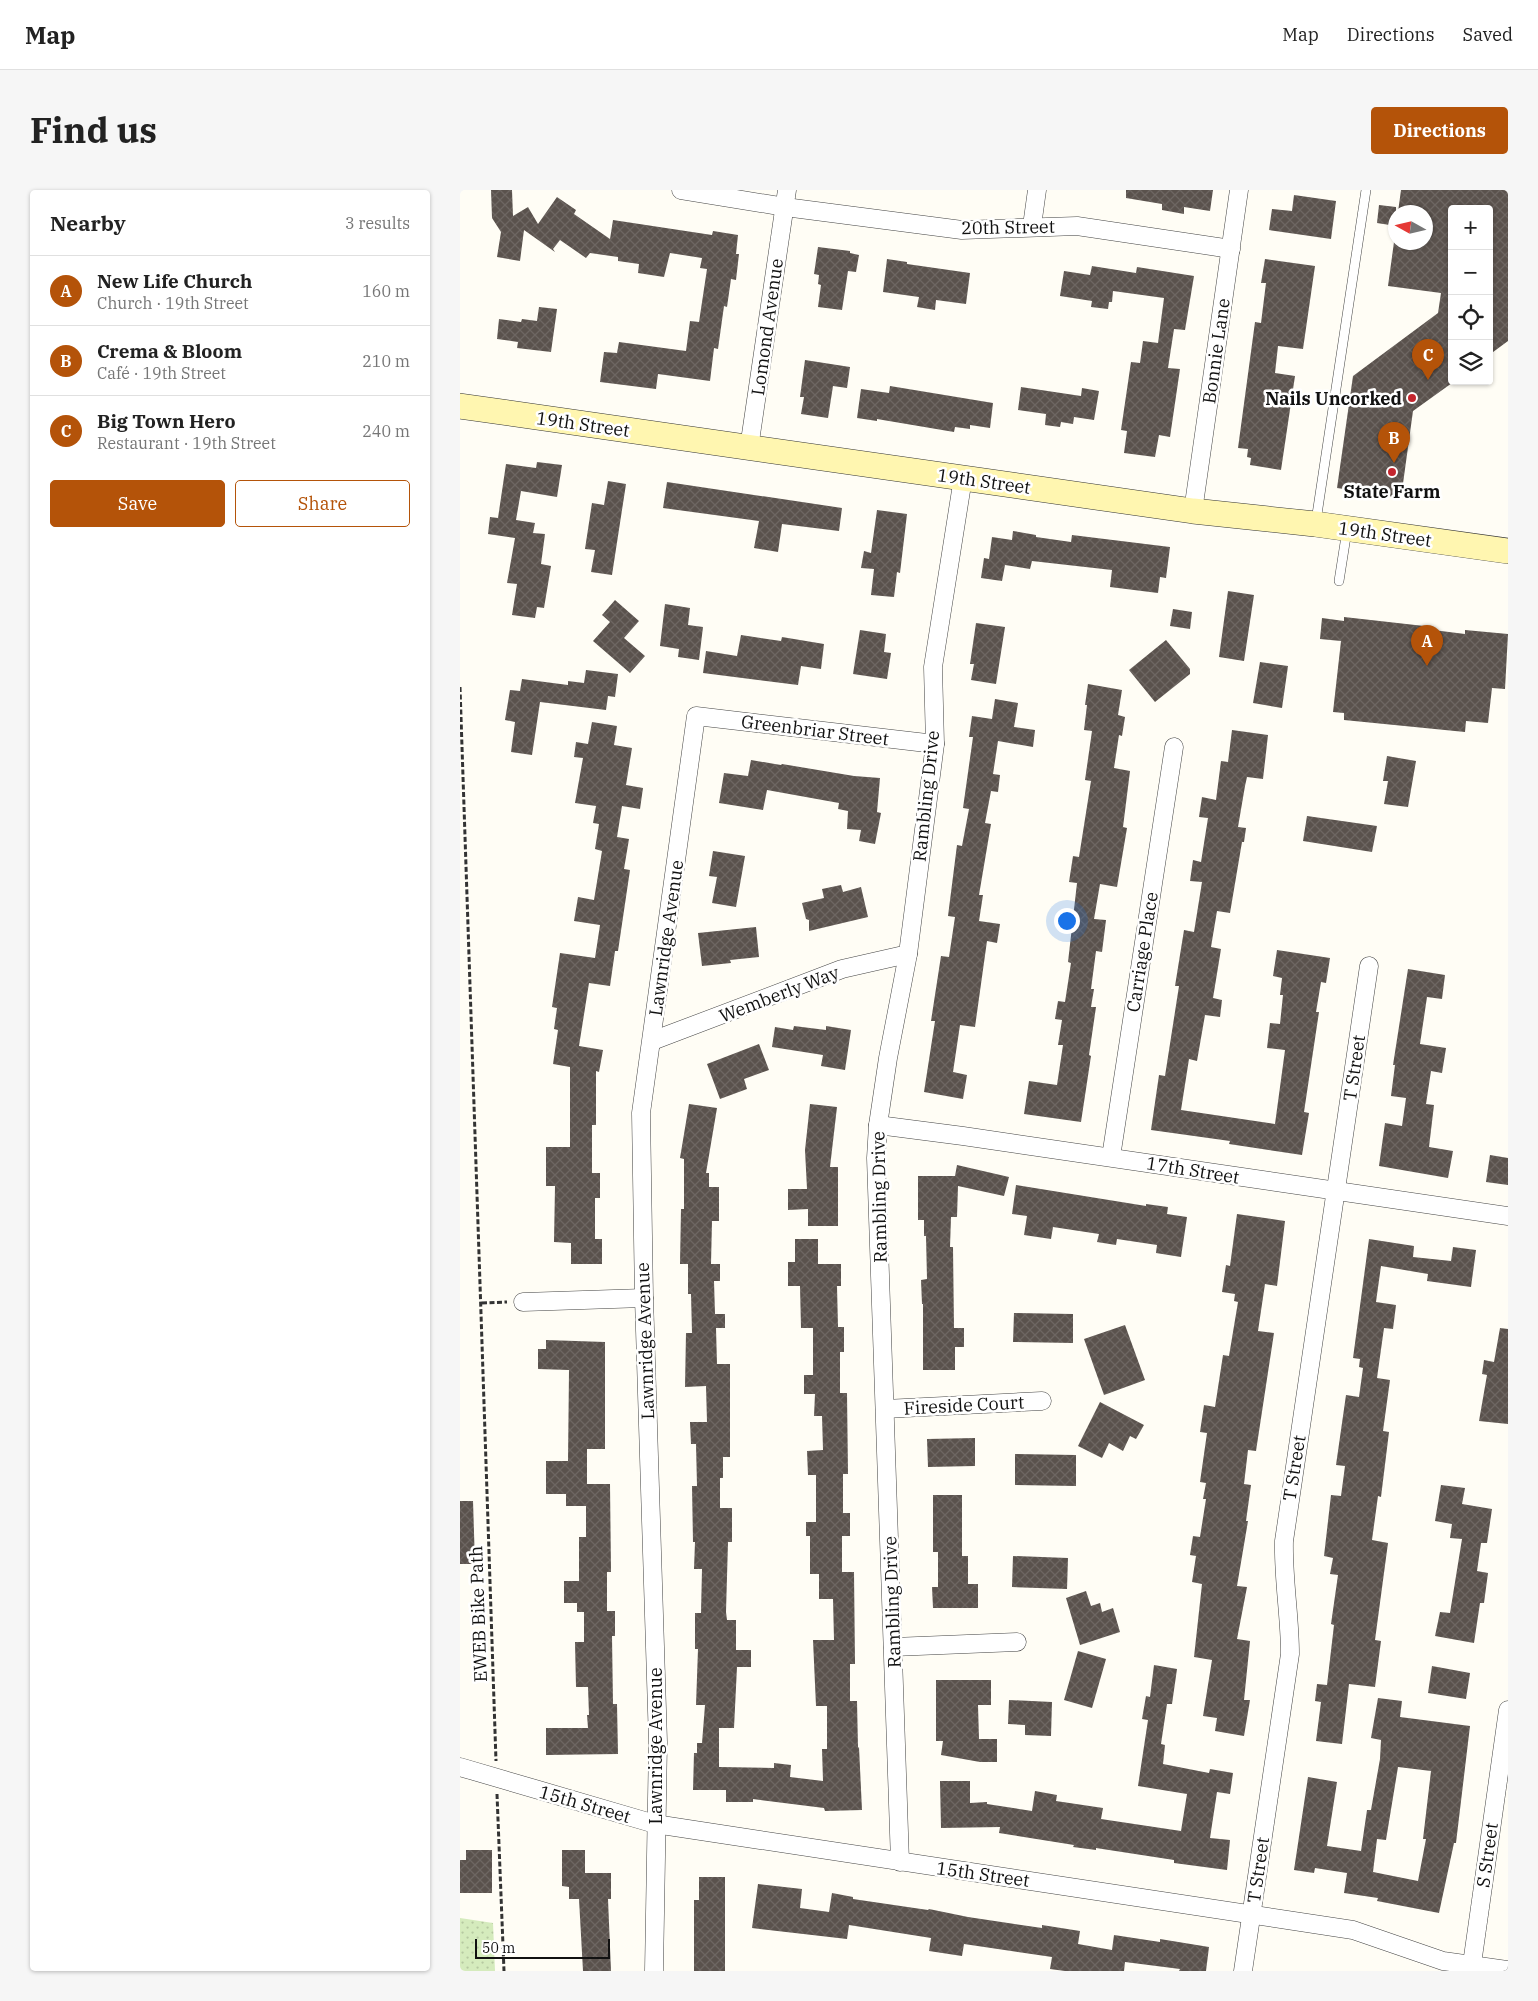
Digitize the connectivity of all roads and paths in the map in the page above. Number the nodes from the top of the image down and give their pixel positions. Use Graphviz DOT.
graph roads {
  1 [pos="681,190"];
  2 [pos="1037,190"];
  3 [pos="1239,190"];
  4 [pos="1366,190"];
  5 [pos="786,198"];
  6 [pos="1032,226"];
  7 [pos="1231,249"];
  8 [pos="460,406"];
  9 [pos="749,448"];
  10 [pos="963,478"];
  11 [pos="1193,511"];
  12 [pos="1315,524"];
  13 [pos="1347,529"];
  14 [pos="1508,551"];
  15 [pos="1339,582"];
  16 [pos="460,687"];
  17 [pos="696,716"];
  18 [pos="935,744"];
  19 [pos="1174,747"];
  20 [pos="908,954"];
  21 [pos="1369,966"];
  22 [pos="652,1041"];
  23 [pos="878,1125"];
  24 [pos="1110,1157"];
  25 [pos="1336,1191"];
  26 [pos="1508,1216"];
  27 [pos="644,1298"];
  28 [pos="523,1302"];
  29 [pos="482,1303"];
  30 [pos="1042,1401"];
  31 [pos="885,1409"];
  32 [pos="1017,1642"];
  33 [pos="893,1647"];
  34 [pos="1508,1710"];
  35 [pos="460,1767"];
  36 [pos="497,1778"];
  37 [pos="655,1824"];
  38 [pos="900,1862"];
  39 [pos="1252,1914"];
  40 [pos="1471,1968"];
  41 [pos="1508,1970"];
  42 [pos="504,1971"];
  43 [pos="654,1971"];
  44 [pos="1244,1971"];
  1 -- 5 [label="street"];
  2 -- 6 [label="street"];
  3 -- 7 [label="street, Bonnie Lane"];
  4 -- 12 [label="lane"];
  5 -- 6 [label="street, 20th Street"];
  5 -- 9 [label="street, Lomond Avenue"];
  6 -- 7 [label="street, 20th Street"];
  7 -- 11 [label="street, Bonnie Lane"];
  8 -- 9 [label="street, 19th Street"];
  9 -- 10 [label="street, 19th Street"];
  10 -- 11 [label="street, 19th Street"];
  10 -- 18 [label="street, Rambling Drive"];
  11 -- 12 [label="street, 19th Street"];
  12 -- 13 [label="street, 19th Street"];
  13 -- 14 [label="street, 19th Street"];
  13 -- 15 [label="lane"];
  16 -- 29 [label="path, EWEB Bike Path"];
  17 -- 18 [label="street, Greenbriar Street"];
  17 -- 22 [label="street, Lawnridge Avenue"];
  18 -- 20 [label="street, Rambling Drive"];
  19 -- 24 [label="street, Carriage Place"];
  20 -- 22 [label="street, Wemberly Way"];
  20 -- 23 [label="street, Rambling Drive"];
  21 -- 25 [label="street, T Street"];
  22 -- 27 [label="street, Lawnridge Avenue"];
  23 -- 24 [label="street, 17th Street"];
  23 -- 31 [label="street, Rambling Drive"];
  24 -- 25 [label="street, 17th Street"];
  25 -- 26 [label="street, 17th Street"];
  25 -- 39 [label="street, T Street"];
  27 -- 28 [label="street"];
  27 -- 37 [label="street, Lawnridge Avenue"];
  28 -- 29 [label="path"];
  29 -- 36 [label="path, EWEB Bike Path"];
  30 -- 31 [label="street, Fireside Court"];
  31 -- 33 [label="street, Rambling Drive"];
  32 -- 33 [label="street"];
  33 -- 38 [label="street, Rambling Drive"];
  34 -- 40 [label="street, S Street"];
  35 -- 36 [label="street, 15th Street"];
  36 -- 37 [label="street, 15th Street"];
  36 -- 42 [label="path, EWEB Bike Path"];
  37 -- 38 [label="street, 15th Street"];
  37 -- 43 [label="street, Lawnridge Avenue"];
  38 -- 39 [label="street, 15th Street"];
  39 -- 40 [label="street, 15th Street"];
  39 -- 44 [label="street, T Street"];
  40 -- 41 [label="street, 15th Street"];
}
